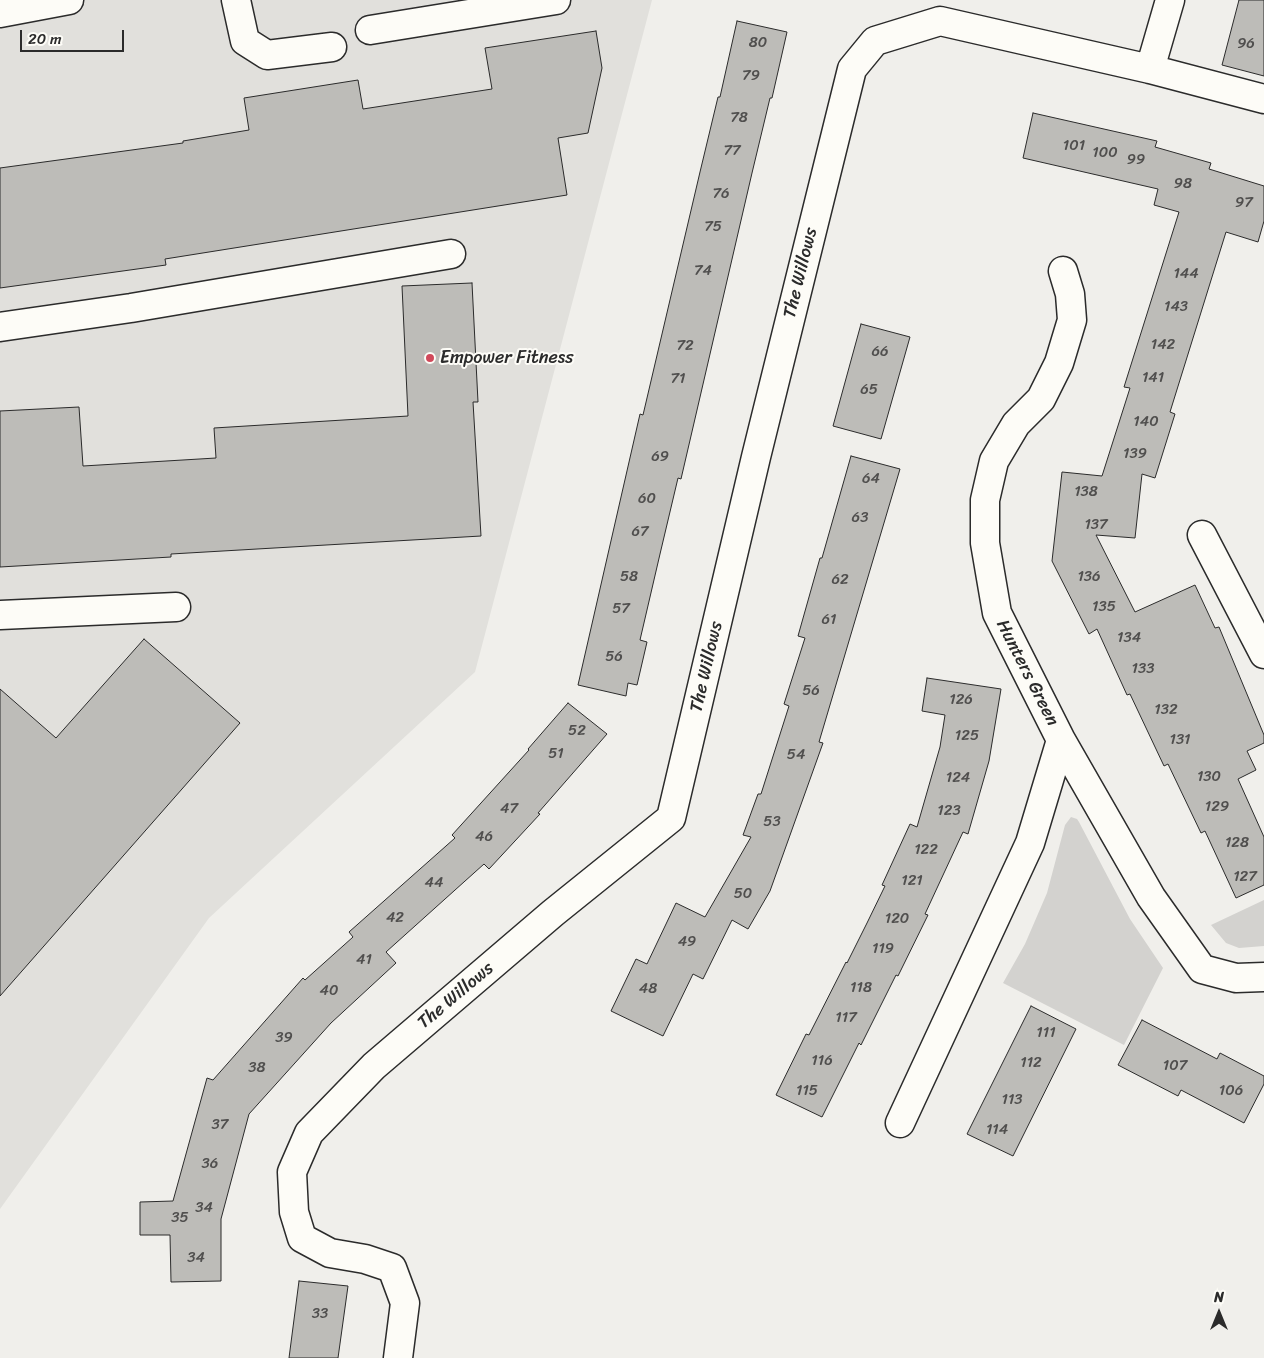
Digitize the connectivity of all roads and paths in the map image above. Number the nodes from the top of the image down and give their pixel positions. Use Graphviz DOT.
graph roads {
  1 [pos="69,0"];
  2 [pos="236,0"];
  3 [pos="556,0"];
  4 [pos="1170,0"];
  5 [pos="29,4"];
  6 [pos="479,6"];
  7 [pos="0,13"];
  8 [pos="370,30"];
  9 [pos="332,47"];
  10 [pos="1150,69"];
  11 [pos="1264,99"];
  12 [pos="451,254"];
  13 [pos="1063,271"];
  14 [pos="0,327"];
  15 [pos="1202,535"];
  16 [pos="176,608"];
  17 [pos="0,615"];
  18 [pos="1264,654"];
  19 [pos="1061,740"];
  20 [pos="1264,977"];
  21 [pos="900,1123"];
  22 [pos="398,1358"];
  1 -- 5 [label="street"];
  2 -- 9 [label="street"];
  3 -- 6 [label="street"];
  4 -- 10 [label="street"];
  5 -- 7 [label="street"];
  6 -- 8 [label="street"];
  10 -- 11 [label="street, The Willows"];
  10 -- 22 [label="street, The Willows"];
  12 -- 14 [label="street"];
  13 -- 19 [label="street, Hunters Green"];
  15 -- 18 [label="street"];
  16 -- 17 [label="street"];
  19 -- 20 [label="street, Hunters Green"];
  19 -- 21 [label="street, Hunters Green"];
}
